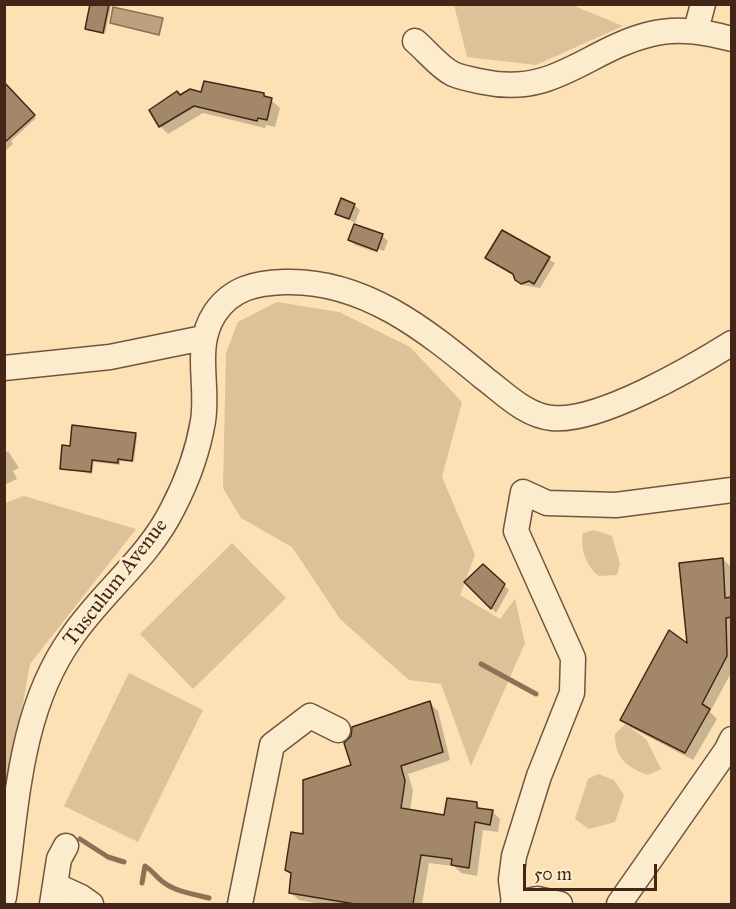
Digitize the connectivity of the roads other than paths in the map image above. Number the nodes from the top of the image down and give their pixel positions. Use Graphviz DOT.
graph roads {
  1 [pos="704,4"];
  2 [pos="696,30"];
  3 [pos="732,39"];
  4 [pos="415,41"];
  5 [pos="203,338"];
  6 [pos="732,343"];
  7 [pos="4,368"];
  8 [pos="732,490"];
  9 [pos="338,730"];
  10 [pos="732,739"];
  11 [pos="66,846"];
  12 [pos="54,895"];
  13 [pos="4,897"];
  14 [pos="91,904"];
  15 [pos="240,904"];
  16 [pos="514,904"];
  17 [pos="560,904"];
  18 [pos="619,904"];
  1 -- 2 [label="street"];
  2 -- 3 [label="street"];
  2 -- 4 [label="street"];
  5 -- 6 [label="street, Tusculum Avenue"];
  5 -- 7 [label="street"];
  5 -- 13 [label="street, Tusculum Avenue"];
  8 -- 16 [label="street"];
  9 -- 15 [label="street"];
  10 -- 18 [label="street"];
  11 -- 12 [label="street"];
  12 -- 14 [label="street"];
  16 -- 17 [label="street"];
}
